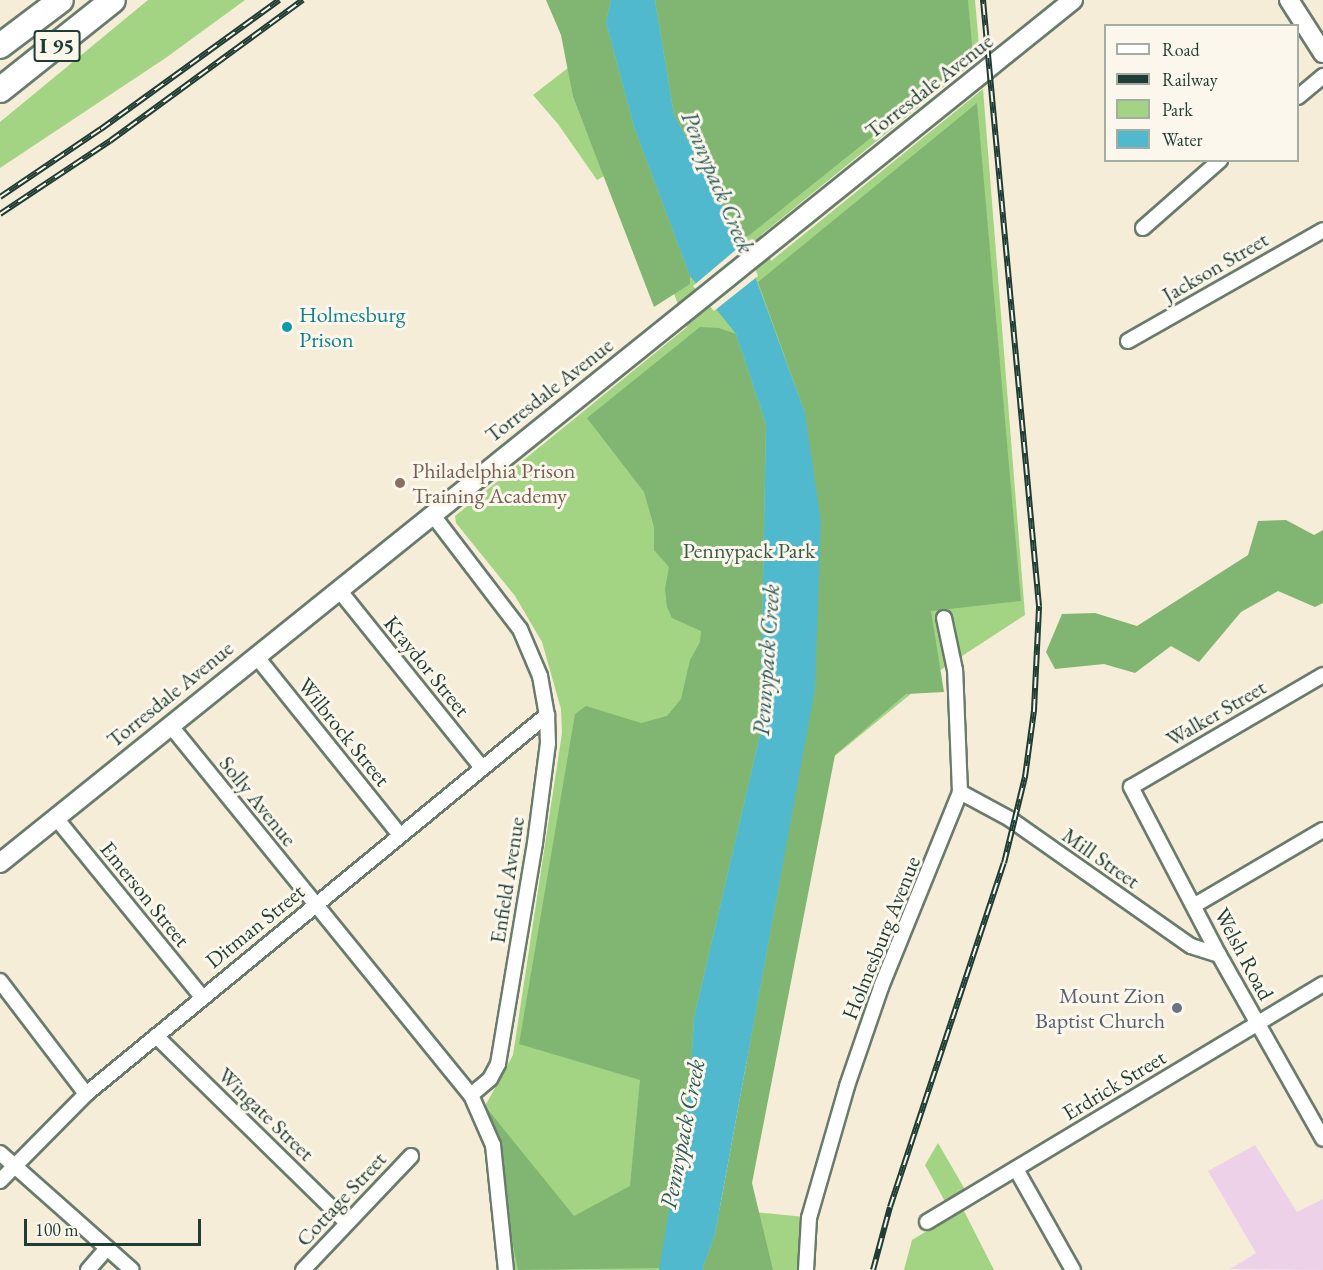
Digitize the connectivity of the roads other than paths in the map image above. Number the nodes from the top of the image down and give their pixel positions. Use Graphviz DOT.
graph roads {
  1 [pos="61,0"];
  2 [pos="113,0"];
  3 [pos="1073,0"];
  4 [pos="1289,0"];
  5 [pos="0,46"];
  6 [pos="1323,53"];
  7 [pos="1323,76"];
  8 [pos="0,90"];
  9 [pos="1299,96"];
  10 [pos="1218,162"];
  11 [pos="1143,228"];
  12 [pos="1323,230"];
  13 [pos="1128,341"];
  14 [pos="432,514"];
  15 [pos="339,590"];
  16 [pos="944,618"];
  17 [pos="256,656"];
  18 [pos="1323,675"];
  19 [pos="547,715"];
  20 [pos="170,725"];
  21 [pos="482,768"];
  22 [pos="1131,787"];
  23 [pos="960,792"];
  24 [pos="56,818"];
  25 [pos="1323,830"];
  26 [pos="400,835"];
  27 [pos="0,863"];
  28 [pos="316,904"];
  29 [pos="1195,905"];
  30 [pos="1219,956"];
  31 [pos="0,981"];
  32 [pos="1323,984"];
  33 [pos="201,996"];
  34 [pos="1258,1024"];
  35 [pos="156,1036"];
  36 [pos="86,1094"];
  37 [pos="471,1095"];
  38 [pos="1323,1139"];
  39 [pos="0,1154"];
  40 [pos="411,1156"];
  41 [pos="15,1166"];
  42 [pos="1016,1169"];
  43 [pos="0,1181"];
  44 [pos="346,1222"];
  45 [pos="927,1222"];
  46 [pos="107,1248"];
  47 [pos="88,1270"];
  48 [pos="132,1270"];
  49 [pos="303,1270"];
  50 [pos="506,1270"];
  51 [pos="806,1270"];
  52 [pos="1073,1270"];
  1 -- 5 [label="highway, I 95"];
  2 -- 8 [label="highway, I 95"];
  3 -- 14 [label="street, Torresdale Avenue"];
  4 -- 6 [label="street"];
  7 -- 9 [label="street"];
  10 -- 11 [label="street"];
  12 -- 13 [label="street, Jackson Street"];
  14 -- 15 [label="street, Torresdale Avenue"];
  14 -- 19 [label="street, Enfield Avenue"];
  15 -- 17 [label="street, Torresdale Avenue"];
  15 -- 21 [label="street, Kraydor Street"];
  16 -- 23 [label="street, Holmesburg Avenue"];
  17 -- 20 [label="street, Torresdale Avenue"];
  17 -- 26 [label="street, Wilbrock Street"];
  18 -- 22 [label="street, Walker Street"];
  19 -- 21 [label="street, Ditman Street"];
  19 -- 37 [label="street, Enfield Avenue"];
  20 -- 24 [label="street, Torresdale Avenue"];
  20 -- 28 [label="street, Solly Avenue"];
  21 -- 26 [label="street, Ditman Street"];
  22 -- 29 [label="street, Welsh Road"];
  23 -- 30 [label="street, Mill Street"];
  23 -- 51 [label="street, Holmesburg Avenue"];
  24 -- 27 [label="street, Torresdale Avenue"];
  24 -- 33 [label="street, Emerson Street"];
  25 -- 29 [label="street"];
  26 -- 28 [label="street, Ditman Street"];
  28 -- 33 [label="street, Ditman Street"];
  28 -- 37 [label="street, Solly Avenue"];
  29 -- 30 [label="street, Welsh Road"];
  30 -- 34 [label="street, Welsh Road"];
  31 -- 36 [label="street"];
  32 -- 34 [label="street, Erdrick Street"];
  33 -- 35 [label="street, Ditman Street"];
  34 -- 38 [label="street, Welsh Road"];
  34 -- 42 [label="street, Erdrick Street"];
  35 -- 36 [label="street, Ditman Street"];
  35 -- 44 [label="street, Wingate Street"];
  36 -- 41 [label="street, Ditman Street"];
  37 -- 50 [label="street"];
  39 -- 41 [label="street"];
  40 -- 44 [label="street, Cottage Street"];
  41 -- 43 [label="street, Ditman Street"];
  41 -- 46 [label="street"];
  42 -- 45 [label="street, Erdrick Street"];
  42 -- 52 [label="street"];
  44 -- 49 [label="street, Cottage Street"];
  46 -- 47 [label="street"];
  46 -- 48 [label="street"];
}
